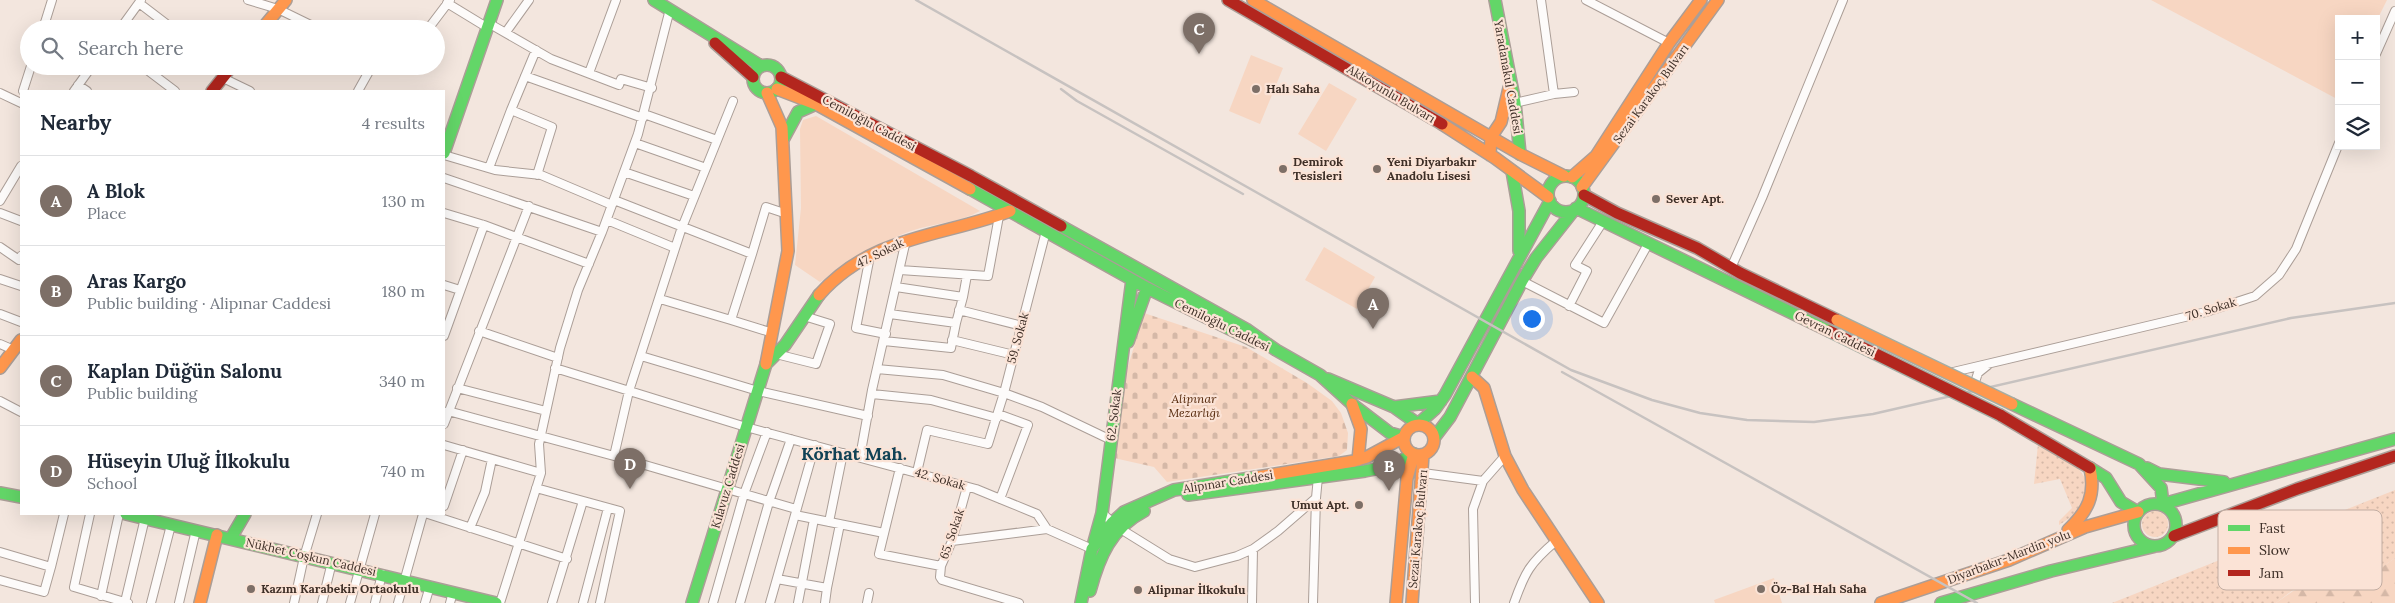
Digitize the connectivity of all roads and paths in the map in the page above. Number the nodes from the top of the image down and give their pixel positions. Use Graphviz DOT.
graph roads {
  1 [pos="52,0"];
  2 [pos="248,0"];
  3 [pos="286,0"];
  4 [pos="497,0"];
  5 [pos="529,0"];
  6 [pos="616,0"];
  7 [pos="654,0"];
  8 [pos="1228,0"];
  9 [pos="1253,0"];
  10 [pos="1495,0"];
  11 [pos="1541,0"];
  12 [pos="1586,0"];
  13 [pos="1701,0"];
  14 [pos="1718,0"];
  15 [pos="1843,0"];
  16 [pos="140,2"];
  17 [pos="448,2"];
  18 [pos="278,10"];
  19 [pos="670,10"];
  20 [pos="2395,11"];
  21 [pos="46,20"];
  22 [pos="127,20"];
  23 [pos="162,20"];
  24 [pos="270,20"];
  25 [pos="299,20"];
  26 [pos="435,20"];
  27 [pos="693,23"];
  28 [pos="489,26"];
  29 [pos="506,32"];
  30 [pos="1669,44"];
  31 [pos="2380,45"];
  32 [pos="536,50"];
  33 [pos="761,66"];
  34 [pos="589,73"];
  35 [pos="28,75"];
  36 [pos="85,75"];
  37 [pos="154,75"];
  38 [pos="223,75"];
  39 [pos="232,75"];
  40 [pos="367,75"];
  41 [pos="525,76"];
  42 [pos="781,77"];
  43 [pos="753,78"];
  44 [pos="1510,81"];
  45 [pos="76,88"];
  46 [pos="652,88"];
  47 [pos="23,90"];
  48 [pos="174,90"];
  49 [pos="213,90"];
  50 [pos="249,90"];
  51 [pos="359,90"];
  52 [pos="772,91"];
  53 [pos="1574,92"];
  54 [pos="0,93"];
  55 [pos="1554,94"];
  56 [pos="20,100"];
  57 [pos="733,100"];
  58 [pos="1515,103"];
  59 [pos="816,104"];
  60 [pos="511,110"];
  61 [pos="643,116"];
  62 [pos="1491,137"];
  63 [pos="717,140"];
  64 [pos="783,142"];
  65 [pos="635,144"];
  66 [pos="2336,150"];
  67 [pos="445,151"];
  68 [pos="445,154"];
  69 [pos="1520,154"];
  70 [pos="1490,155"];
  71 [pos="20,168"];
  72 [pos="489,168"];
  73 [pos="706,168"];
  74 [pos="1512,171"];
  75 [pos="624,172"];
  76 [pos="537,175"];
  77 [pos="1568,176"];
  78 [pos="445,178"];
  79 [pos="1583,191"];
  80 [pos="694,196"];
  81 [pos="1549,199"];
  82 [pos="0,201"];
  83 [pos="613,202"];
  84 [pos="528,206"];
  85 [pos="1575,209"];
  86 [pos="0,213"];
  87 [pos="445,213"];
  88 [pos="787,214"];
  89 [pos="1004,214"];
  90 [pos="607,220"];
  91 [pos="20,221"];
  92 [pos="1602,223"];
  93 [pos="484,225"];
  94 [pos="682,226"];
  95 [pos="1046,231"];
  96 [pos="602,232"];
  97 [pos="516,236"];
  98 [pos="906,240"];
  99 [pos="1648,244"];
  100 [pos="0,248"];
  101 [pos="675,248"];
  102 [pos="752,254"];
  103 [pos="1519,255"];
  104 [pos="870,256"];
  105 [pos="20,260"];
  106 [pos="589,264"];
  107 [pos="900,270"];
  108 [pos="1736,270"];
  109 [pos="967,275"];
  110 [pos="0,279"];
  111 [pos="1132,280"];
  112 [pos="1522,281"];
  113 [pos="1734,284"];
  114 [pos="445,285"];
  115 [pos="20,286"];
  116 [pos="896,287"];
  117 [pos="1148,288"];
  118 [pos="460,290"];
  119 [pos="962,297"];
  120 [pos="660,299"];
  121 [pos="1568,306"];
  122 [pos="959,310"];
  123 [pos="0,314"];
  124 [pos="890,314"];
  125 [pos="804,316"];
  126 [pos="731,320"];
  127 [pos="20,322"];
  128 [pos="956,322"];
  129 [pos="1022,326"];
  130 [pos="479,331"];
  131 [pos="445,333"];
  132 [pos="773,333"];
  133 [pos="885,338"];
  134 [pos="952,340"];
  135 [pos="20,341"];
  136 [pos="0,344"];
  137 [pos="14,350"];
  138 [pos="1276,350"];
  139 [pos="776,354"];
  140 [pos="1014,355"];
  141 [pos="641,356"];
  142 [pos="558,358"];
  143 [pos="1121,360"];
  144 [pos="1994,362"];
  145 [pos="765,367"];
  146 [pos="0,368"];
  147 [pos="555,368"];
  148 [pos="877,369"];
  149 [pos="1949,374"];
  150 [pos="1320,375"];
  151 [pos="1472,377"];
  152 [pos="1974,385"];
  153 [pos="457,388"];
  154 [pos="629,391"];
  155 [pos="758,391"];
  156 [pos="1004,393"];
  157 [pos="872,394"];
  158 [pos="0,401"];
  159 [pos="1441,401"];
  160 [pos="1352,404"];
  161 [pos="1394,407"];
  162 [pos="20,411"];
  163 [pos="448,411"];
  164 [pos="546,411"];
  165 [pos="868,416"];
  166 [pos="998,416"];
  167 [pos="445,421"];
  168 [pos="1418,424"];
  169 [pos="746,427"];
  170 [pos="767,432"];
  171 [pos="541,436"];
  172 [pos="1404,436"];
  173 [pos="1434,438"];
  174 [pos="791,439"];
  175 [pos="2395,439"];
  176 [pos="1111,440"];
  177 [pos="445,445"];
  178 [pos="816,445"];
  179 [pos="463,450"];
  180 [pos="843,453"];
  181 [pos="1418,454"];
  182 [pos="614,456"];
  183 [pos="1505,456"];
  184 [pos="2395,456"];
  185 [pos="860,457"];
  186 [pos="492,459"];
  187 [pos="1358,460"];
  188 [pos="2139,464"];
  189 [pos="900,468"];
  190 [pos="2090,468"];
  191 [pos="917,472"];
  192 [pos="541,473"];
  193 [pos="1423,473"];
  194 [pos="1318,477"];
  195 [pos="1483,481"];
  196 [pos="2237,482"];
  197 [pos="968,487"];
  198 [pos="536,488"];
  199 [pos="727,490"];
  200 [pos="0,493"];
  201 [pos="744,494"];
  202 [pos="20,495"];
  203 [pos="1316,498"];
  204 [pos="1000,499"];
  205 [pos="583,501"];
  206 [pos="770,502"];
  207 [pos="445,503"];
  208 [pos="2163,504"];
  209 [pos="608,508"];
  210 [pos="2242,510"];
  211 [pos="796,512"];
  212 [pos="1102,512"];
  213 [pos="2138,512"];
  214 [pos="64,515"];
  215 [pos="90,515"];
  216 [pos="119,515"];
  217 [pos="135,515"];
  218 [pos="245,515"];
  219 [pos="317,515"];
  220 [pos="375,515"];
  221 [pos="423,515"];
  222 [pos="440,516"];
  223 [pos="814,519"];
  224 [pos="2218,519"];
  225 [pos="829,522"];
  226 [pos="840,524"];
  227 [pos="171,525"];
  228 [pos="1115,526"];
  229 [pos="470,528"];
  230 [pos="1047,529"];
  231 [pos="196,530"];
  232 [pos="884,533"];
  233 [pos="217,535"];
  234 [pos="2174,536"];
  235 [pos="2059,537"];
  236 [pos="231,538"];
  237 [pos="952,541"];
  238 [pos="1556,541"];
  239 [pos="519,545"];
  240 [pos="2156,546"];
  241 [pos="1092,549"];
  242 [pos="1253,549"];
  243 [pos="1104,550"];
  244 [pos="0,552"];
  245 [pos="304,557"];
  246 [pos="566,558"];
  247 [pos="332,562"];
  248 [pos="941,566"];
  249 [pos="51,567"];
  250 [pos="359,569"];
  251 [pos="382,574"];
  252 [pos="404,579"];
  253 [pos="777,579"];
  254 [pos="0,580"];
  255 [pos="802,583"];
  256 [pos="430,586"];
  257 [pos="827,588"];
  258 [pos="869,593"];
  259 [pos="100,596"];
  260 [pos="452,597"];
  261 [pos="476,600"];
  262 [pos="127,603"];
  263 [pos="151,603"];
  264 [pos="180,603"];
  265 [pos="200,603"];
  266 [pos="294,603"];
  267 [pos="322,603"];
  268 [pos="350,603"];
  269 [pos="374,603"];
  270 [pos="398,603"];
  271 [pos="425,603"];
  272 [pos="496,603"];
  273 [pos="500,603"];
  274 [pos="552,603"];
  275 [pos="583,603"];
  276 [pos="600,603"];
  277 [pos="693,603"];
  278 [pos="713,603"];
  279 [pos="740,603"];
  280 [pos="770,603"];
  281 [pos="798,603"];
  282 [pos="825,603"];
  283 [pos="867,603"];
  284 [pos="1019,603"];
  285 [pos="1081,603"];
  286 [pos="1088,603"];
  287 [pos="1252,603"];
  288 [pos="1313,603"];
  289 [pos="1396,603"];
  290 [pos="1412,603"];
  291 [pos="1475,603"];
  292 [pos="1514,603"];
  293 [pos="1598,603"];
  294 [pos="1881,603"];
  295 [pos="1941,603"];
  1 -- 21 [label="street"];
  2 -- 18 [label="street"];
  3 -- 18 [label="main road"];
  4 -- 28 [label="main road"];
  5 -- 29 [label="street"];
  6 -- 34 [label="street"];
  7 -- 19 [label="main road"];
  8 -- 70 [label="main road, Akkoyunlu Bulvarı"];
  9 -- 62 [label="main road, Akkoyunlu Bulvarı"];
  10 -- 44 [label="main road, Yaradanakul Caddesi"];
  11 -- 55 [label="street"];
  12 -- 30 [label="street"];
  13 -- 30 [label="main road, Sezai Karakoç Bulvarı"];
  14 -- 79 [label="main road, Sezai Karakoç Bulvarı"];
  15 -- 108 [label="street"];
  16 -- 22 [label="street"];
  16 -- 23 [label="street"];
  17 -- 26 [label="street"];
  17 -- 28 [label="street"];
  18 -- 24 [label="main road"];
  18 -- 25 [label="street"];
  19 -- 27 [label="main road"];
  19 -- 46 [label="street"];
  20 -- 31 [label="street"];
  27 -- 33 [label="main road"];
  27 -- 43 [label="main road"];
  28 -- 29 [label="street"];
  28 -- 67 [label="main road"];
  29 -- 32 [label="street"];
  30 -- 77 [label="main road, Sezai Karakoç Bulvarı"];
  32 -- 34 [label="street"];
  32 -- 41 [label="street"];
  33 -- 42 [label="main road"];
  33 -- 43 [label="main road"];
  34 -- 46 [label="street"];
  35 -- 47 [label="street"];
  36 -- 45 [label="street"];
  37 -- 48 [label="street"];
  38 -- 49 [label="main road"];
  39 -- 50 [label="street"];
  40 -- 51 [label="street"];
  41 -- 60 [label="street"];
  41 -- 61 [label="street"];
  42 -- 52 [label="main road"];
  42 -- 138 [label="main road, Cemiloğlu Caddesi"];
  43 -- 52 [label="main road"];
  44 -- 58 [label="main road, Yaradanakul Caddesi"];
  44 -- 62 [label="main road"];
  46 -- 61 [label="street"];
  52 -- 59 [label="main road, Cemiloğlu Caddesi"];
  52 -- 64 [label="main road"];
  53 -- 55 [label="street"];
  54 -- 56 [label="street"];
  55 -- 58 [label="street"];
  57 -- 63 [label="street"];
  58 -- 69 [label="main road, Yaradanakul Caddesi"];
  59 -- 64 [label="main road"];
  59 -- 89 [label="main road, Cemiloğlu Caddesi"];
  60 -- 72 [label="street"];
  60 -- 76 [label="street"];
  61 -- 63 [label="street"];
  61 -- 65 [label="street"];
  62 -- 69 [label="main road, Akkoyunlu Bulvarı"];
  62 -- 70 [label="main road"];
  63 -- 73 [label="street"];
  64 -- 88 [label="main road"];
  65 -- 73 [label="street"];
  65 -- 75 [label="street"];
  66 -- 144 [label="street, 70. Sokak"];
  68 -- 72 [label="street"];
  69 -- 77 [label="main road, Akkoyunlu Bulvarı"];
  70 -- 74 [label="main road, Akkoyunlu Bulvarı"];
  71 -- 82 [label="street"];
  72 -- 76 [label="street"];
  73 -- 80 [label="street"];
  74 -- 81 [label="main road, Akkoyunlu Bulvarı"];
  74 -- 103 [label="main road"];
  75 -- 80 [label="street"];
  75 -- 83 [label="street"];
  76 -- 83 [label="street"];
  77 -- 79 [label="main road"];
  77 -- 81 [label="main road"];
  78 -- 84 [label="street"];
  79 -- 85 [label="main road"];
  79 -- 108 [label="main road"];
  80 -- 94 [label="street"];
  81 -- 85 [label="main road"];
  81 -- 103 [label="main road"];
  83 -- 90 [label="street"];
  83 -- 94 [label="street"];
  84 -- 96 [label="street"];
  84 -- 97 [label="street"];
  85 -- 92 [label="main road, Gevran Caddesi"];
  85 -- 112 [label="main road"];
  86 -- 91 [label="street"];
  87 -- 93 [label="street"];
  88 -- 102 [label="street"];
  88 -- 132 [label="main road"];
  89 -- 95 [label="main road, Cemiloğlu Caddesi"];
  89 -- 98 [label="main road, 47. Sokak"];
  89 -- 109 [label="street"];
  90 -- 96 [label="street"];
  90 -- 101 [label="street"];
  92 -- 99 [label="main road, Gevran Caddesi"];
  92 -- 121 [label="street"];
  93 -- 97 [label="street"];
  93 -- 118 [label="street"];
  94 -- 101 [label="street"];
  94 -- 102 [label="street"];
  95 -- 111 [label="main road, Cemiloğlu Caddesi"];
  95 -- 129 [label="street, 59. Sokak"];
  96 -- 106 [label="street"];
  97 -- 106 [label="street"];
  97 -- 130 [label="street"];
  98 -- 104 [label="main road, 47. Sokak"];
  98 -- 107 [label="street"];
  99 -- 113 [label="main road, Gevran Caddesi"];
  99 -- 121 [label="street"];
  100 -- 105 [label="street"];
  101 -- 120 [label="street"];
  102 -- 126 [label="street"];
  103 -- 159 [label="main road"];
  104 -- 125 [label="main road, 47. Sokak"];
  104 -- 133 [label="street"];
  106 -- 142 [label="street"];
  107 -- 109 [label="street"];
  107 -- 116 [label="street"];
  108 -- 113 [label="main road"];
  108 -- 149 [label="main road, bridge"];
  109 -- 119 [label="street"];
  110 -- 115 [label="street"];
  111 -- 117 [label="main road, Cemiloğlu Caddesi"];
  111 -- 143 [label="main road, 62. Sokak"];
  112 -- 121 [label="street"];
  112 -- 151 [label="main road"];
  113 -- 190 [label="main road, Gevran Caddesi, bridge"];
  114 -- 118 [label="street"];
  116 -- 119 [label="street"];
  116 -- 124 [label="street"];
  117 -- 138 [label="main road, Cemiloğlu Caddesi"];
  117 -- 143 [label="main road"];
  118 -- 131 [label="street"];
  119 -- 122 [label="street"];
  120 -- 126 [label="street"];
  120 -- 141 [label="street"];
  122 -- 128 [label="street"];
  122 -- 129 [label="street"];
  123 -- 127 [label="street"];
  124 -- 128 [label="street"];
  124 -- 133 [label="street"];
  125 -- 139 [label="main road, 47. Sokak"];
  125 -- 139 [label="street"];
  126 -- 132 [label="street"];
  128 -- 134 [label="street"];
  129 -- 140 [label="street, 59. Sokak"];
  130 -- 142 [label="street"];
  130 -- 153 [label="street"];
  132 -- 145 [label="main road"];
  133 -- 134 [label="street"];
  133 -- 148 [label="street"];
  134 -- 140 [label="street"];
  135 -- 137 [label="main road"];
  136 -- 137 [label="street"];
  137 -- 146 [label="main road"];
  138 -- 150 [label="main road"];
  139 -- 145 [label="main road, 47. Sokak"];
  140 -- 156 [label="street, 59. Sokak"];
  141 -- 154 [label="street"];
  141 -- 155 [label="street"];
  142 -- 147 [label="street"];
  143 -- 176 [label="main road, 62. Sokak"];
  144 -- 149 [label="street, 70. Sokak"];
  144 -- 152 [label="street"];
  145 -- 155 [label="main road, Kılavuz Caddesi"];
  147 -- 154 [label="street, 42. Sokak"];
  147 -- 164 [label="street"];
  148 -- 156 [label="street"];
  148 -- 157 [label="street"];
  149 -- 152 [label="main road, bridge"];
  150 -- 160 [label="main road"];
  150 -- 161 [label="main road"];
  151 -- 173 [label="main road"];
  151 -- 183 [label="main road"];
  152 -- 188 [label="main road, bridge"];
  153 -- 163 [label="street"];
  153 -- 164 [label="street"];
  154 -- 169 [label="street, 42. Sokak"];
  154 -- 182 [label="street"];
  155 -- 165 [label="street"];
  155 -- 169 [label="main road, Kılavuz Caddesi"];
  156 -- 166 [label="street, 59. Sokak"];
  156 -- 176 [label="street"];
  157 -- 165 [label="street"];
  157 -- 166 [label="street"];
  158 -- 162 [label="street"];
  159 -- 161 [label="main road"];
  159 -- 168 [label="main road"];
  160 -- 172 [label="main road"];
  160 -- 187 [label="main road"];
  161 -- 168 [label="main road"];
  163 -- 167 [label="street"];
  163 -- 171 [label="street"];
  164 -- 171 [label="street"];
  165 -- 185 [label="street"];
  166 -- 191 [label="street, 59. Sokak"];
  166 -- 204 [label="street"];
  168 -- 172 [label="main road"];
  168 -- 173 [label="main road"];
  169 -- 170 [label="street, 42. Sokak"];
  169 -- 199 [label="main road, Kılavuz Caddesi"];
  170 -- 174 [label="street, 42. Sokak"];
  170 -- 201 [label="street"];
  171 -- 182 [label="street"];
  171 -- 192 [label="street"];
  172 -- 181 [label="main road"];
  172 -- 187 [label="main road, Alipınar Caddesi"];
  173 -- 181 [label="main road"];
  174 -- 178 [label="street, 42. Sokak"];
  174 -- 206 [label="street"];
  175 -- 196 [label="main road"];
  176 -- 212 [label="main road, 62. Sokak"];
  177 -- 179 [label="street"];
  178 -- 180 [label="street, 42. Sokak"];
  178 -- 211 [label="street"];
  179 -- 186 [label="street"];
  179 -- 207 [label="street"];
  180 -- 185 [label="street, 42. Sokak"];
  180 -- 225 [label="street"];
  181 -- 193 [label="main road, Sezai Karakoç Bulvarı"];
  181 -- 194 [label="main road, Alipınar Caddesi"];
  181 -- 289 [label="main road"];
  182 -- 199 [label="street"];
  183 -- 195 [label="street"];
  183 -- 238 [label="main road"];
  184 -- 210 [label="main road"];
  185 -- 189 [label="street, 42. Sokak"];
  186 -- 192 [label="street"];
  186 -- 229 [label="street"];
  187 -- 228 [label="main road, Alipınar Caddesi"];
  188 -- 196 [label="main road"];
  188 -- 208 [label="main road"];
  189 -- 191 [label="street, 42. Sokak"];
  189 -- 232 [label="street"];
  190 -- 213 [label="main road, Gevran Caddesi"];
  190 -- 235 [label="main road"];
  191 -- 197 [label="street, 42. Sokak"];
  192 -- 198 [label="street"];
  193 -- 195 [label="street"];
  193 -- 290 [label="main road, Sezai Karakoç Bulvarı"];
  194 -- 203 [label="street"];
  194 -- 228 [label="main road, Alipınar Caddesi"];
  195 -- 291 [label="street"];
  196 -- 208 [label="main road"];
  197 -- 204 [label="street, 42. Sokak"];
  197 -- 237 [label="street, 65. Sokak"];
  198 -- 205 [label="street"];
  198 -- 239 [label="street"];
  199 -- 201 [label="street"];
  199 -- 277 [label="main road, Kılavuz Caddesi"];
  200 -- 202 [label="main road"];
  201 -- 206 [label="street"];
  201 -- 278 [label="street"];
  203 -- 242 [label="street"];
  203 -- 288 [label="street"];
  204 -- 230 [label="street, 42. Sokak"];
  205 -- 209 [label="street"];
  205 -- 246 [label="street"];
  206 -- 211 [label="street"];
  206 -- 279 [label="street"];
  208 -- 213 [label="main road"];
  208 -- 234 [label="main road"];
  209 -- 275 [label="street"];
  209 -- 276 [label="street"];
  211 -- 223 [label="street"];
  211 -- 253 [label="street"];
  212 -- 228 [label="street"];
  212 -- 241 [label="main road, 62. Sokak"];
  213 -- 235 [label="main road, Diyarbakır-Mardin yolu"];
  213 -- 240 [label="main road"];
  214 -- 249 [label="street"];
  215 -- 259 [label="street"];
  216 -- 259 [label="street"];
  217 -- 227 [label="main road, Nükhet Coşkun Caddesi"];
  217 -- 262 [label="street"];
  218 -- 236 [label="main road"];
  219 -- 245 [label="street"];
  220 -- 250 [label="street"];
  221 -- 252 [label="street"];
  222 -- 229 [label="street"];
  223 -- 225 [label="street"];
  223 -- 255 [label="street"];
  224 -- 234 [label="main road"];
  225 -- 226 [label="street"];
  226 -- 232 [label="street"];
  226 -- 257 [label="street"];
  227 -- 231 [label="main road, Nükhet Coşkun Caddesi"];
  227 -- 263 [label="street"];
  228 -- 241 [label="main road, Alipınar Caddesi"];
  228 -- 242 [label="street"];
  228 -- 243 [label="main road, Alipınar Caddesi"];
  229 -- 239 [label="street"];
  230 -- 237 [label="street"];
  230 -- 241 [label="street, 42. Sokak"];
  231 -- 233 [label="main road, Nükhet Coşkun Caddesi"];
  231 -- 264 [label="street"];
  232 -- 248 [label="street"];
  233 -- 236 [label="main road, Nükhet Coşkun Caddesi"];
  233 -- 265 [label="main road"];
  234 -- 240 [label="main road"];
  235 -- 294 [label="main road, Diyarbakır-Mardin yolu"];
  236 -- 245 [label="main road, Nükhet Coşkun Caddesi"];
  237 -- 248 [label="street, 65. Sokak"];
  238 -- 292 [label="street"];
  238 -- 293 [label="main road"];
  239 -- 246 [label="street"];
  239 -- 273 [label="street"];
  240 -- 295 [label="main road, Diyarbakır-Mardin yolu"];
  241 -- 243 [label="main road"];
  241 -- 285 [label="main road, Alipınar Caddesi"];
  242 -- 287 [label="street"];
  243 -- 286 [label="main road, Alipınar Caddesi"];
  244 -- 249 [label="street"];
  245 -- 247 [label="main road, Nükhet Coşkun Caddesi"];
  245 -- 266 [label="street"];
  246 -- 274 [label="street"];
  247 -- 250 [label="main road, Nükhet Coşkun Caddesi"];
  247 -- 267 [label="street"];
  248 -- 284 [label="street, 65. Sokak"];
  249 -- 254 [label="street"];
  250 -- 251 [label="main road, Nükhet Coşkun Caddesi"];
  250 -- 268 [label="street"];
  251 -- 252 [label="main road, Nükhet Coşkun Caddesi"];
  251 -- 269 [label="street"];
  252 -- 256 [label="main road, Nükhet Coşkun Caddesi"];
  252 -- 270 [label="street"];
  253 -- 255 [label="street"];
  253 -- 280 [label="street"];
  255 -- 257 [label="street"];
  255 -- 281 [label="street"];
  256 -- 260 [label="main road, Nükhet Coşkun Caddesi"];
  256 -- 271 [label="street"];
  257 -- 282 [label="street"];
  258 -- 283 [label="street"];
  259 -- 262 [label="street"];
  260 -- 261 [label="main road, Nükhet Coşkun Caddesi"];
  261 -- 272 [label="main road, Nükhet Coşkun Caddesi"];
}
